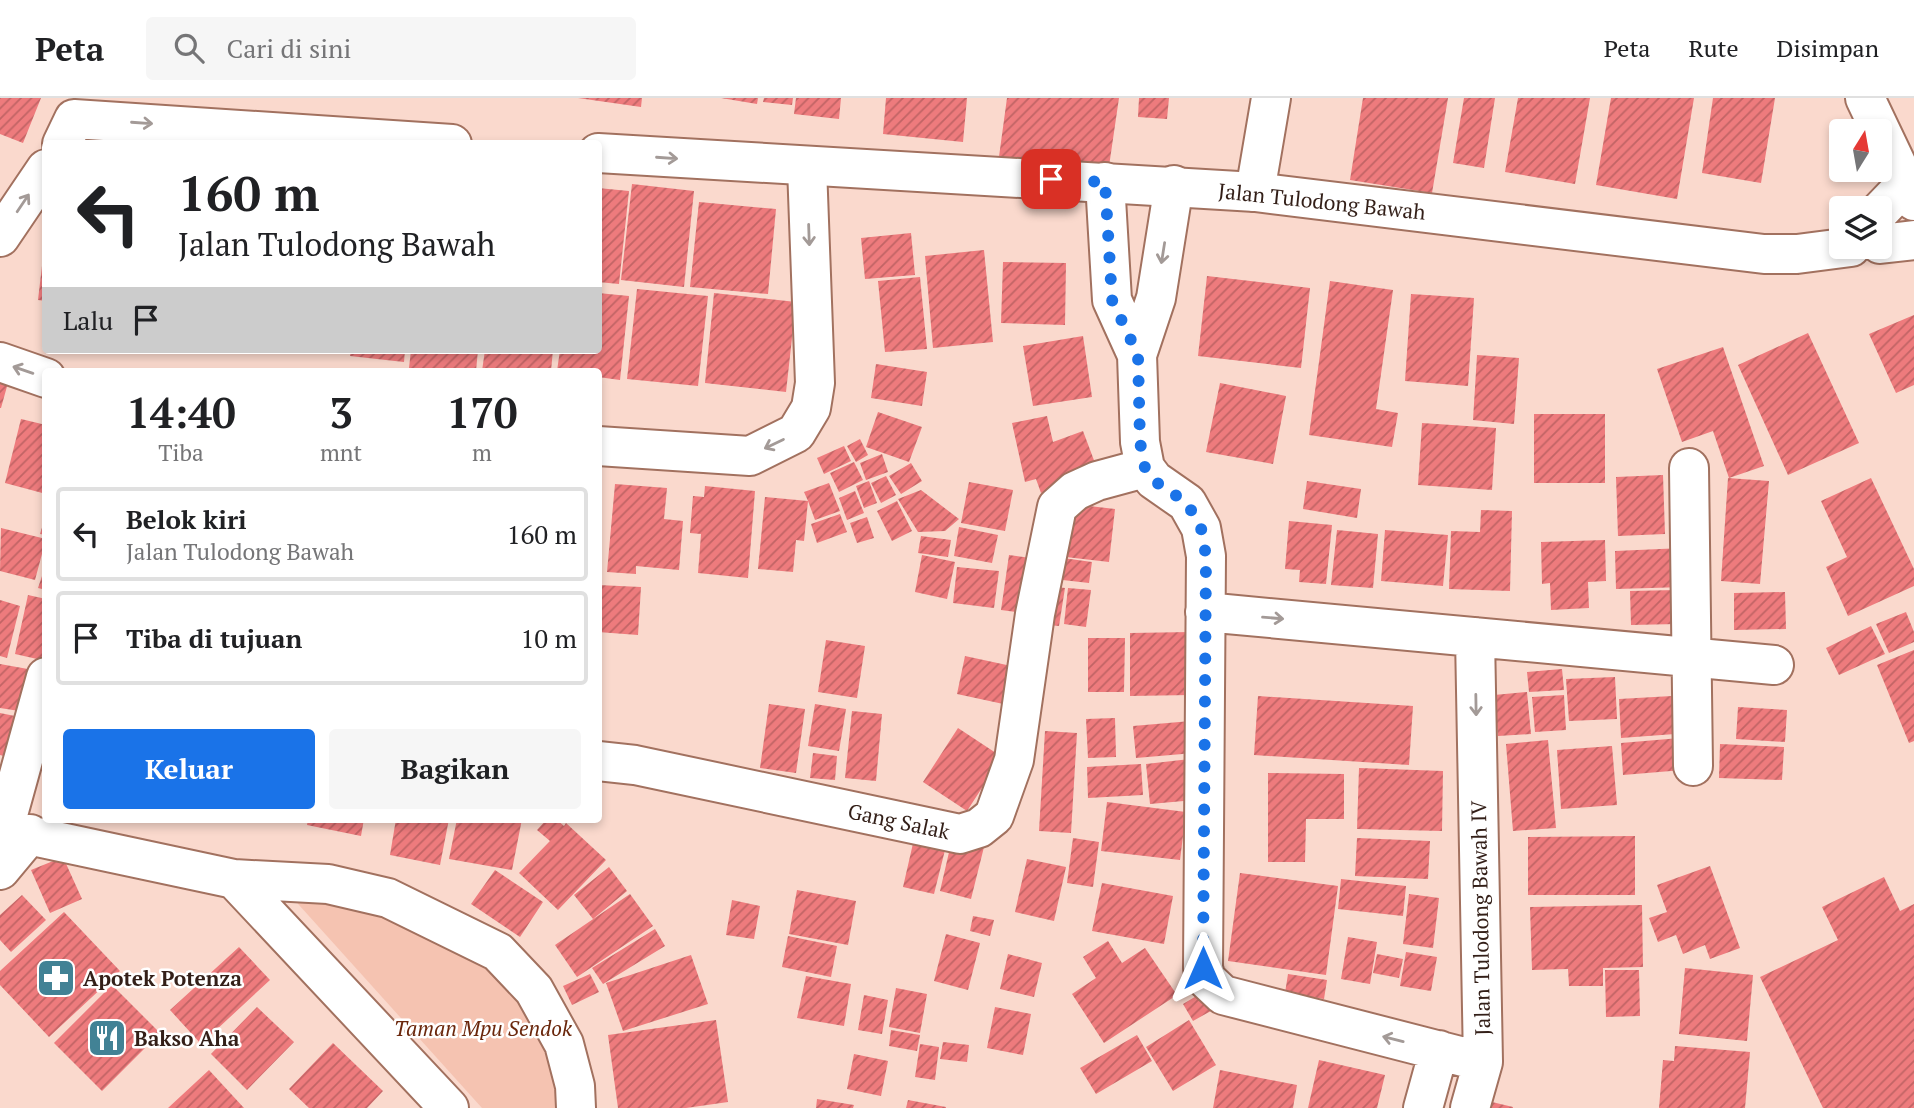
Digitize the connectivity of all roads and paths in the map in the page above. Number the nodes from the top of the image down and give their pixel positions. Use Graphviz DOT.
graph roads {
  1 [pos="1271,98"];
  2 [pos="1865,98"];
  3 [pos="70,120"];
  4 [pos="388,140"];
  5 [pos="602,153"];
  6 [pos="807,167"];
  7 [pos="42,175"];
  8 [pos="1105,182"];
  9 [pos="1174,185"];
  10 [pos="1255,192"];
  11 [pos="1899,199"];
  12 [pos="0,237"];
  13 [pos="1914,240"];
  14 [pos="1892,243"];
  15 [pos="1829,248"];
  16 [pos="1138,355"];
  17 [pos="0,362"];
  18 [pos="42,377"];
  19 [pos="602,446"];
  20 [pos="1145,468"];
  21 [pos="1689,468"];
  22 [pos="1205,612"];
  23 [pos="1475,637"];
  24 [pos="1691,657"];
  25 [pos="1774,665"];
  26 [pos="42,695"];
  27 [pos="602,761"];
  28 [pos="1693,766"];
  29 [pos="12,831"];
  30 [pos="0,870"];
  31 [pos="234,879"];
  32 [pos="1439,1051"];
  33 [pos="1483,1062"];
  34 [pos="449,1108"];
  35 [pos="576,1108"];
  36 [pos="1423,1108"];
  37 [pos="1470,1108"];
  1 -- 10 [label="street"];
  2 -- 11 [label="street"];
  3 -- 4 [label="street, one-way"];
  5 -- 6 [label="street, Jalan Tulodong Bawah, one-way"];
  6 -- 8 [label="street, Jalan Tulodong Bawah"];
  6 -- 19 [label="street, one-way"];
  12 -- 7 [label="street, one-way"];
  8 -- 9 [label="street, Jalan Tulodong Bawah"];
  8 -- 16 [label="street"];
  9 -- 10 [label="street, Jalan Tulodong Bawah"];
  9 -- 16 [label="street, one-way"];
  10 -- 15 [label="street, Jalan Tulodong Bawah"];
  13 -- 14 [label="street"];
  16 -- 20 [label="street"];
  18 -- 17 [label="street, one-way"];
  20 -- 22 [label="street, Jalan Tulodong Bawah IV"];
  20 -- 27 [label="street, Gang Salak"];
  21 -- 24 [label="street"];
  22 -- 23 [label="street, one-way"];
  32 -- 22 [label="street, Jalan Tulodong Bawah IV, one-way"];
  23 -- 24 [label="street"];
  23 -- 33 [label="street, Jalan Tulodong Bawah IV, one-way"];
  24 -- 25 [label="street"];
  24 -- 28 [label="street"];
  26 -- 29 [label="street"];
  29 -- 30 [label="street"];
  29 -- 31 [label="street"];
  31 -- 34 [label="street"];
  31 -- 35 [label="street"];
  32 -- 33 [label="street, Jalan Tulodong Bawah IV"];
  32 -- 36 [label="street"];
  33 -- 37 [label="street"];
}
